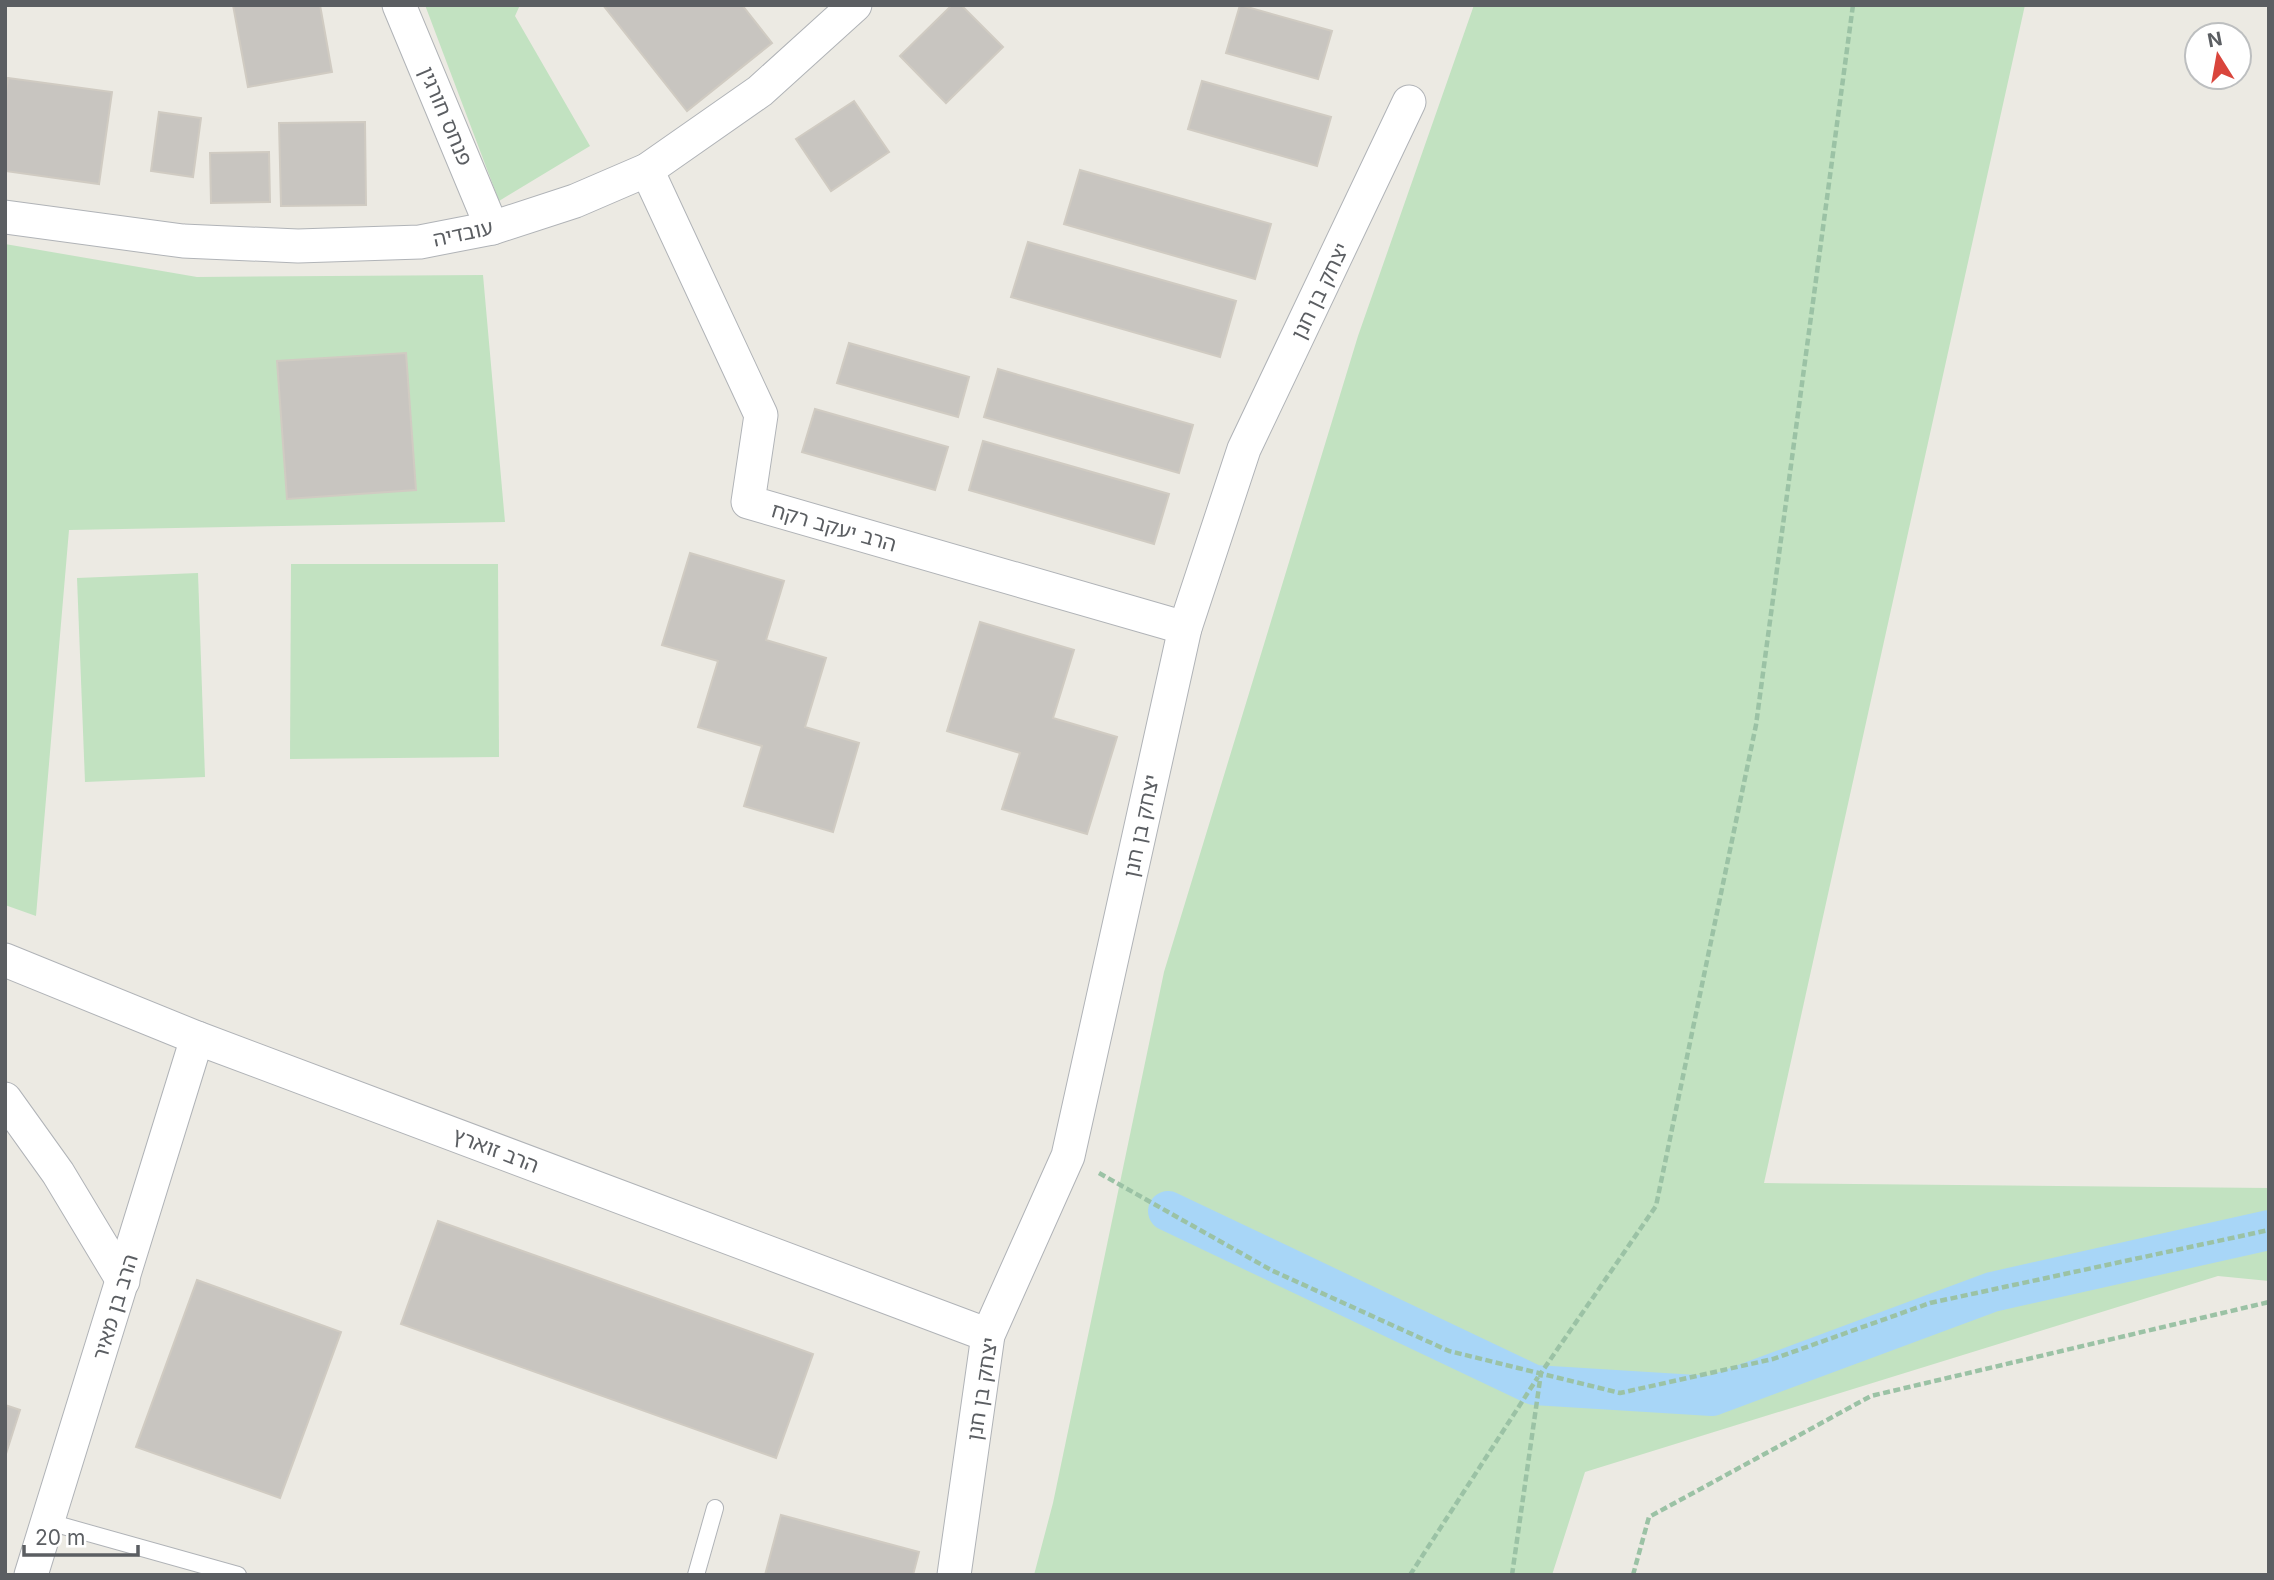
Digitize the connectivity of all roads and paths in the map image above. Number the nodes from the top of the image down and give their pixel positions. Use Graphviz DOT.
graph roads {
  1 [pos="398,5"];
  2 [pos="855,5"];
  3 [pos="1853,5"];
  4 [pos="1409,102"];
  5 [pos="647,170"];
  6 [pos="5,217"];
  7 [pos="492,228"];
  8 [pos="1185,628"];
  9 [pos="5,960"];
  10 [pos="197,1038"];
  11 [pos="5,1100"];
  12 [pos="1068,1156"];
  13 [pos="2269,1230"];
  14 [pos="123,1281"];
  15 [pos="2269,1302"];
  16 [pos="988,1335"];
  17 [pos="1541,1373"];
  18 [pos="715,1508"];
  19 [pos="49,1522"];
  20 [pos="31,1575"];
  21 [pos="238,1575"];
  22 [pos="696,1575"];
  23 [pos="954,1575"];
  24 [pos="1410,1575"];
  25 [pos="1512,1575"];
  26 [pos="1633,1575"];
  1 -- 7 [label="street, פנחס חורגין"];
  2 -- 5 [label="street, עובדיה"];
  3 -- 17 [label="path"];
  4 -- 8 [label="street, יצחק בן חנן"];
  5 -- 7 [label="street, עובדיה"];
  5 -- 8 [label="street, הרב יעקב רקח"];
  6 -- 7 [label="street, עובדיה"];
  8 -- 12 [label="street, יצחק בן חנן"];
  9 -- 10 [label="street, הרב זוארץ"];
  10 -- 14 [label="street, הרב בן מאיר"];
  10 -- 16 [label="street, הרב זוארץ"];
  11 -- 14 [label="street"];
  12 -- 16 [label="street, יצחק בן חנן"];
  12 -- 17 [label="path"];
  13 -- 17 [label="path"];
  14 -- 19 [label="street, הרב בן מאיר"];
  15 -- 26 [label="path"];
  16 -- 23 [label="street, יצחק בן חנן"];
  17 -- 24 [label="path"];
  17 -- 25 [label="path"];
  18 -- 22 [label="lane"];
  19 -- 20 [label="street, הרב בן מאיר"];
  19 -- 21 [label="lane"];
}
